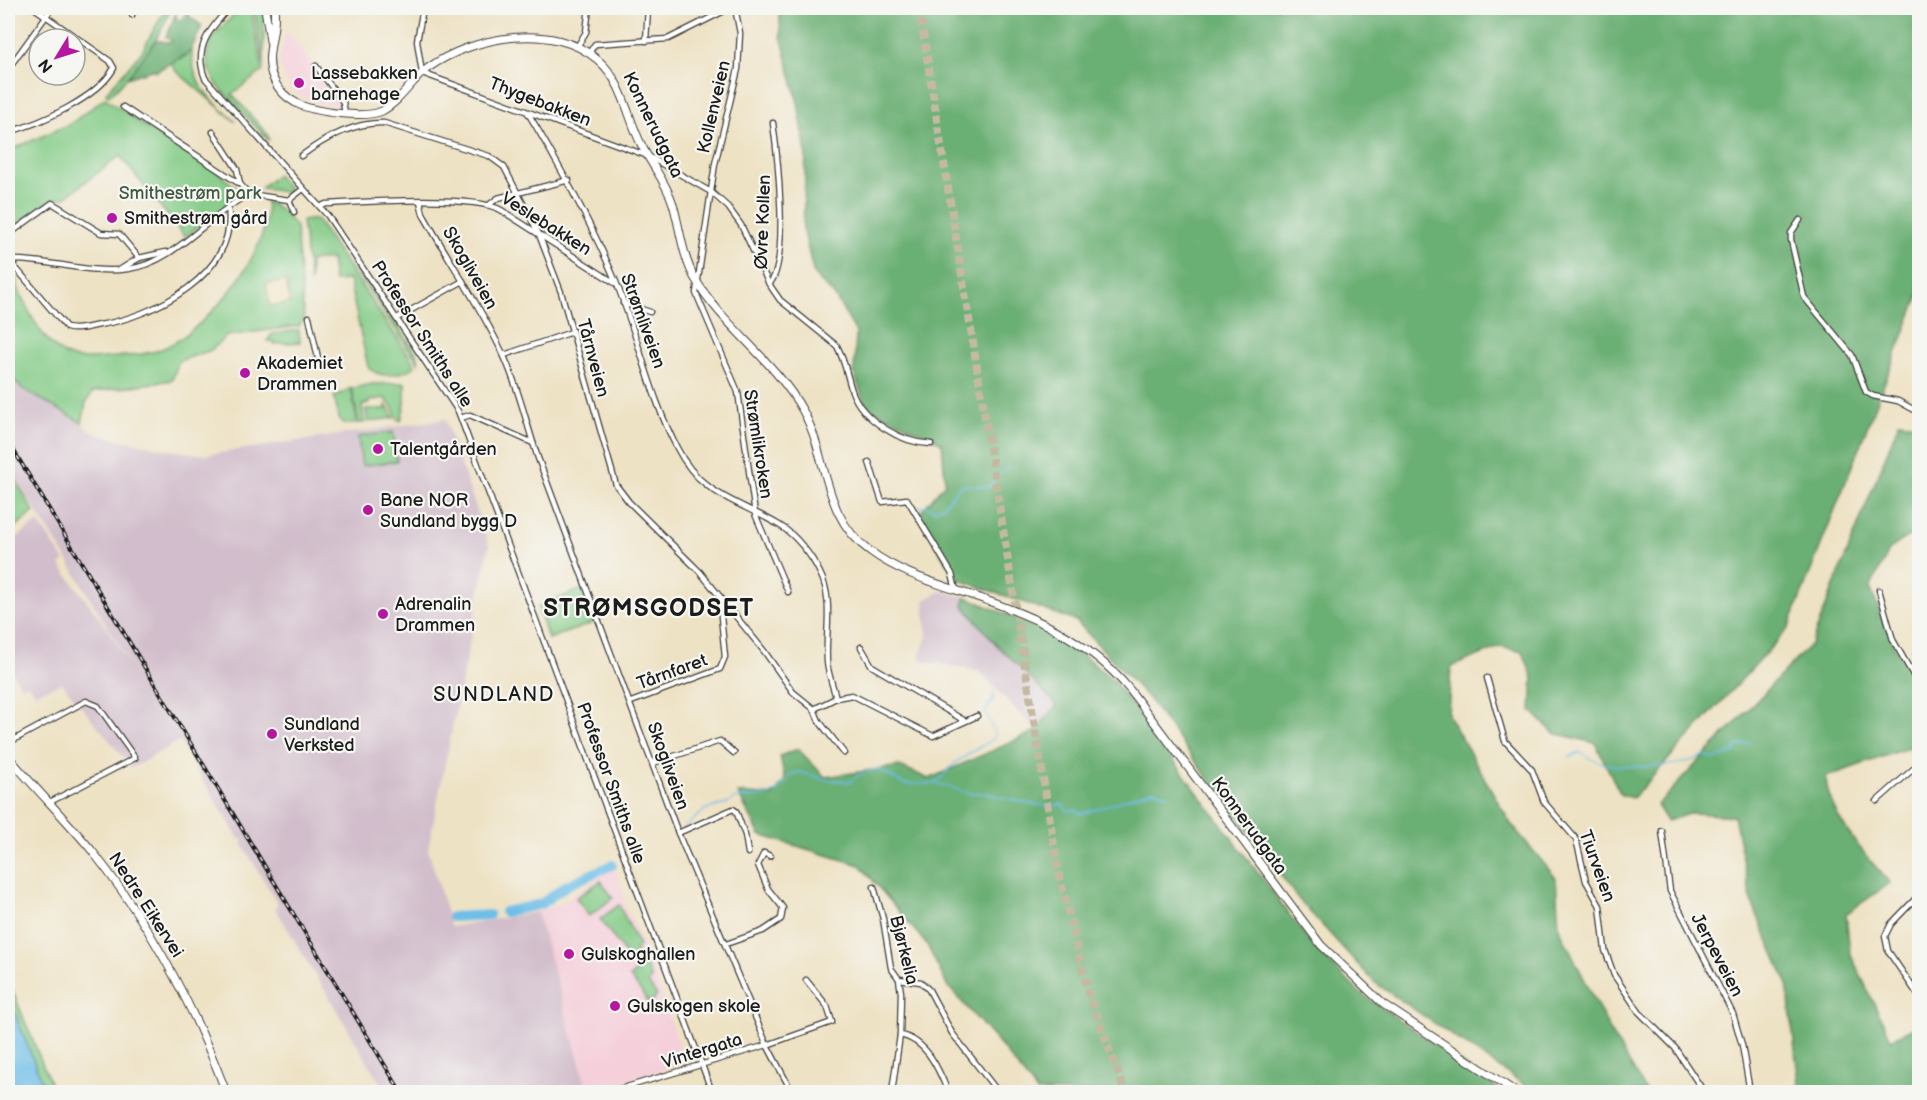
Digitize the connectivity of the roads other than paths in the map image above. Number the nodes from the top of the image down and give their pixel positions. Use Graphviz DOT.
graph roads {
  1 [pos="34,8"];
  2 [pos="52,8"];
  3 [pos="131,8"];
  4 [pos="229,8"];
  5 [pos="275,8"];
  6 [pos="423,8"];
  7 [pos="589,8"];
  8 [pos="648,8"];
  9 [pos="730,8"];
  10 [pos="735,8"];
  11 [pos="265,9"];
  12 [pos="132,15"];
  13 [pos="46,16"];
  14 [pos="270,41"];
  15 [pos="645,41"];
  16 [pos="577,47"];
  17 [pos="589,53"];
  18 [pos="316,66"];
  19 [pos="8,69"];
  20 [pos="422,73"];
  21 [pos="123,107"];
  22 [pos="345,113"];
  23 [pos="528,113"];
  24 [pos="773,123"];
  25 [pos="8,132"];
  26 [pos="213,132"];
  27 [pos="301,156"];
  28 [pos="643,156"];
  29 [pos="569,180"];
  30 [pos="240,184"];
  31 [pos="303,189"];
  32 [pos="711,192"];
  33 [pos="518,193"];
  34 [pos="249,194"];
  35 [pos="289,200"];
  36 [pos="420,201"];
  37 [pos="490,204"];
  38 [pos="320,207"];
  39 [pos="228,208"];
  40 [pos="294,212"];
  41 [pos="1800,220"];
  42 [pos="538,232"];
  43 [pos="8,235"];
  44 [pos="169,251"];
  45 [pos="139,258"];
  46 [pos="8,260"];
  47 [pos="120,270"];
  48 [pos="463,281"];
  49 [pos="616,283"];
  50 [pos="698,284"];
  51 [pos="769,284"];
  52 [pos="623,303"];
  53 [pos="650,312"];
  54 [pos="309,317"];
  55 [pos="397,318"];
  56 [pos="572,332"];
  57 [pos="504,355"];
  58 [pos="320,367"];
  59 [pos="732,377"];
  60 [pos="1920,413"];
  61 [pos="461,418"];
  62 [pos="533,443"];
  63 [pos="931,444"];
  64 [pos="869,462"];
  65 [pos="755,514"];
  66 [pos="957,590"];
  67 [pos="1880,591"];
  68 [pos="788,592"];
  69 [pos="719,596"];
  70 [pos="1920,642"];
  71 [pos="861,647"];
  72 [pos="1920,669"];
  73 [pos="1487,678"];
  74 [pos="1920,687"];
  75 [pos="836,698"];
  76 [pos="631,702"];
  77 [pos="814,709"];
  78 [pos="977,716"];
  79 [pos="965,721"];
  80 [pos="8,743"];
  81 [pos="734,753"];
  82 [pos="844,753"];
  83 [pos="8,756"];
  84 [pos="653,763"];
  85 [pos="1920,763"];
  86 [pos="1877,801"];
  87 [pos="50,802"];
  88 [pos="1662,831"];
  89 [pos="678,833"];
  90 [pos="748,853"];
  91 [pos="770,856"];
  92 [pos="874,887"];
  93 [pos="1920,894"];
  94 [pos="726,944"];
  95 [pos="898,979"];
  96 [pos="806,980"];
  97 [pos="1920,998"];
  98 [pos="900,1035"];
  99 [pos="767,1045"];
  100 [pos="702,1065"];
  101 [pos="226,1092"];
  102 [pos="610,1092"];
  103 [pos="712,1092"];
  104 [pos="792,1092"];
  105 [pos="892,1092"];
  106 [pos="948,1092"];
  107 [pos="998,1092"];
  108 [pos="1516,1092"];
  109 [pos="1704,1092"];
  110 [pos="1750,1092"];
  1 -- 13 [label="street"];
  2 -- 13 [label="street"];
  3 -- 12 [label="street"];
  4 -- 31 [label="street, Professor Smiths alle"];
  5 -- 11 [label="main road"];
  5 -- 14 [label="main road, Konnerudgata"];
  6 -- 20 [label="street"];
  7 -- 16 [label="street"];
  8 -- 15 [label="street"];
  9 -- 15 [label="street"];
  10 -- 32 [label="street, Kollenveien"];
  11 -- 14 [label="main road, Konnerudgata"];
  13 -- 19 [label="street"];
  13 -- 25 [label="street"];
  14 -- 22 [label="main road, Konnerudgata"];
  15 -- 17 [label="street"];
  16 -- 17 [label="main road, Konnerudgata"];
  16 -- 20 [label="main road, Konnerudgata"];
  17 -- 28 [label="main road, Konnerudgata"];
  18 -- 22 [label="street"];
  20 -- 22 [label="main road, Konnerudgata"];
  20 -- 23 [label="street, Thygebakken"];
  21 -- 30 [label="street"];
  23 -- 28 [label="street, Thygebakken"];
  23 -- 29 [label="street, Strømliveien"];
  24 -- 51 [label="street, Øvre Kollen"];
  26 -- 30 [label="street"];
  27 -- 33 [label="street, Tårnveien"];
  28 -- 32 [label="street, Thygebakken"];
  28 -- 50 [label="main road, Konnerudgata"];
  29 -- 33 [label="street"];
  29 -- 49 [label="street, Strømliveien"];
  30 -- 34 [label="street"];
  31 -- 35 [label="street"];
  31 -- 38 [label="street, Professor Smiths alle"];
  32 -- 50 [label="street, Kollenveien"];
  32 -- 51 [label="street, Thygebakken"];
  33 -- 37 [label="street"];
  33 -- 42 [label="street, Tårnveien"];
  34 -- 35 [label="street"];
  34 -- 39 [label="street"];
  35 -- 40 [label="street"];
  36 -- 37 [label="street, Veslebakken"];
  36 -- 38 [label="street"];
  36 -- 48 [label="street, Skogliveien"];
  37 -- 42 [label="street, Veslebakken"];
  38 -- 55 [label="street, Professor Smiths alle"];
  39 -- 44 [label="street"];
  39 -- 46 [label="street"];
  41 -- 60 [label="street"];
  42 -- 49 [label="street, Veslebakken"];
  42 -- 56 [label="street, Tårnveien"];
  43 -- 45 [label="street"];
  44 -- 45 [label="street"];
  44 -- 47 [label="street"];
  45 -- 47 [label="street"];
  46 -- 47 [label="street"];
  48 -- 55 [label="street"];
  48 -- 57 [label="street, Skogliveien"];
  49 -- 52 [label="street, Strømliveien"];
  50 -- 59 [label="street, Konnerudgata"];
  50 -- 66 [label="main road, Konnerudgata"];
  51 -- 63 [label="street, Thygebakken"];
  52 -- 53 [label="street"];
  52 -- 65 [label="street, Strømliveien"];
  54 -- 58 [label="street"];
  55 -- 61 [label="street, Professor Smiths alle"];
  56 -- 57 [label="street"];
  56 -- 69 [label="street, Tårnveien"];
  57 -- 62 [label="street, Skogliveien"];
  59 -- 65 [label="street, Strømlikroken"];
  61 -- 62 [label="street"];
  61 -- 100 [label="street, Professor Smiths alle"];
  62 -- 76 [label="street, Skogliveien"];
  64 -- 66 [label="street"];
  65 -- 68 [label="street"];
  65 -- 75 [label="street, Strømliveien"];
  66 -- 108 [label="main road, Konnerudgata"];
  67 -- 74 [label="street"];
  69 -- 76 [label="street, Tårnfaret"];
  69 -- 77 [label="street, Tårnveien"];
  70 -- 72 [label="street"];
  71 -- 79 [label="street"];
  73 -- 109 [label="street, Tiurveien"];
  75 -- 77 [label="street"];
  75 -- 79 [label="street"];
  76 -- 84 [label="street, Skogliveien"];
  77 -- 82 [label="street, Tårnveien"];
  78 -- 79 [label="street"];
  80 -- 87 [label="street"];
  81 -- 84 [label="street"];
  83 -- 87 [label="main road, Nedre Eikervei"];
  84 -- 89 [label="street, Skogliveien"];
  85 -- 86 [label="street"];
  87 -- 101 [label="main road, Nedre Eikervei"];
  88 -- 110 [label="street, Jerpeveien"];
  89 -- 90 [label="street"];
  89 -- 94 [label="street, Skogliveien"];
  91 -- 94 [label="street"];
  92 -- 95 [label="street, Bjørkelia"];
  93 -- 97 [label="street"];
  94 -- 99 [label="street, Skogliveien"];
  95 -- 98 [label="street, Bjørkelia"];
  95 -- 107 [label="street"];
  96 -- 99 [label="street, Vintergata"];
  98 -- 105 [label="street, Bjørkelia"];
  98 -- 106 [label="street"];
  99 -- 100 [label="street, Vintergata"];
  99 -- 104 [label="street, Skogliveien"];
  100 -- 102 [label="street, Vintergata"];
  100 -- 103 [label="street, Professor Smiths alle"];
}
